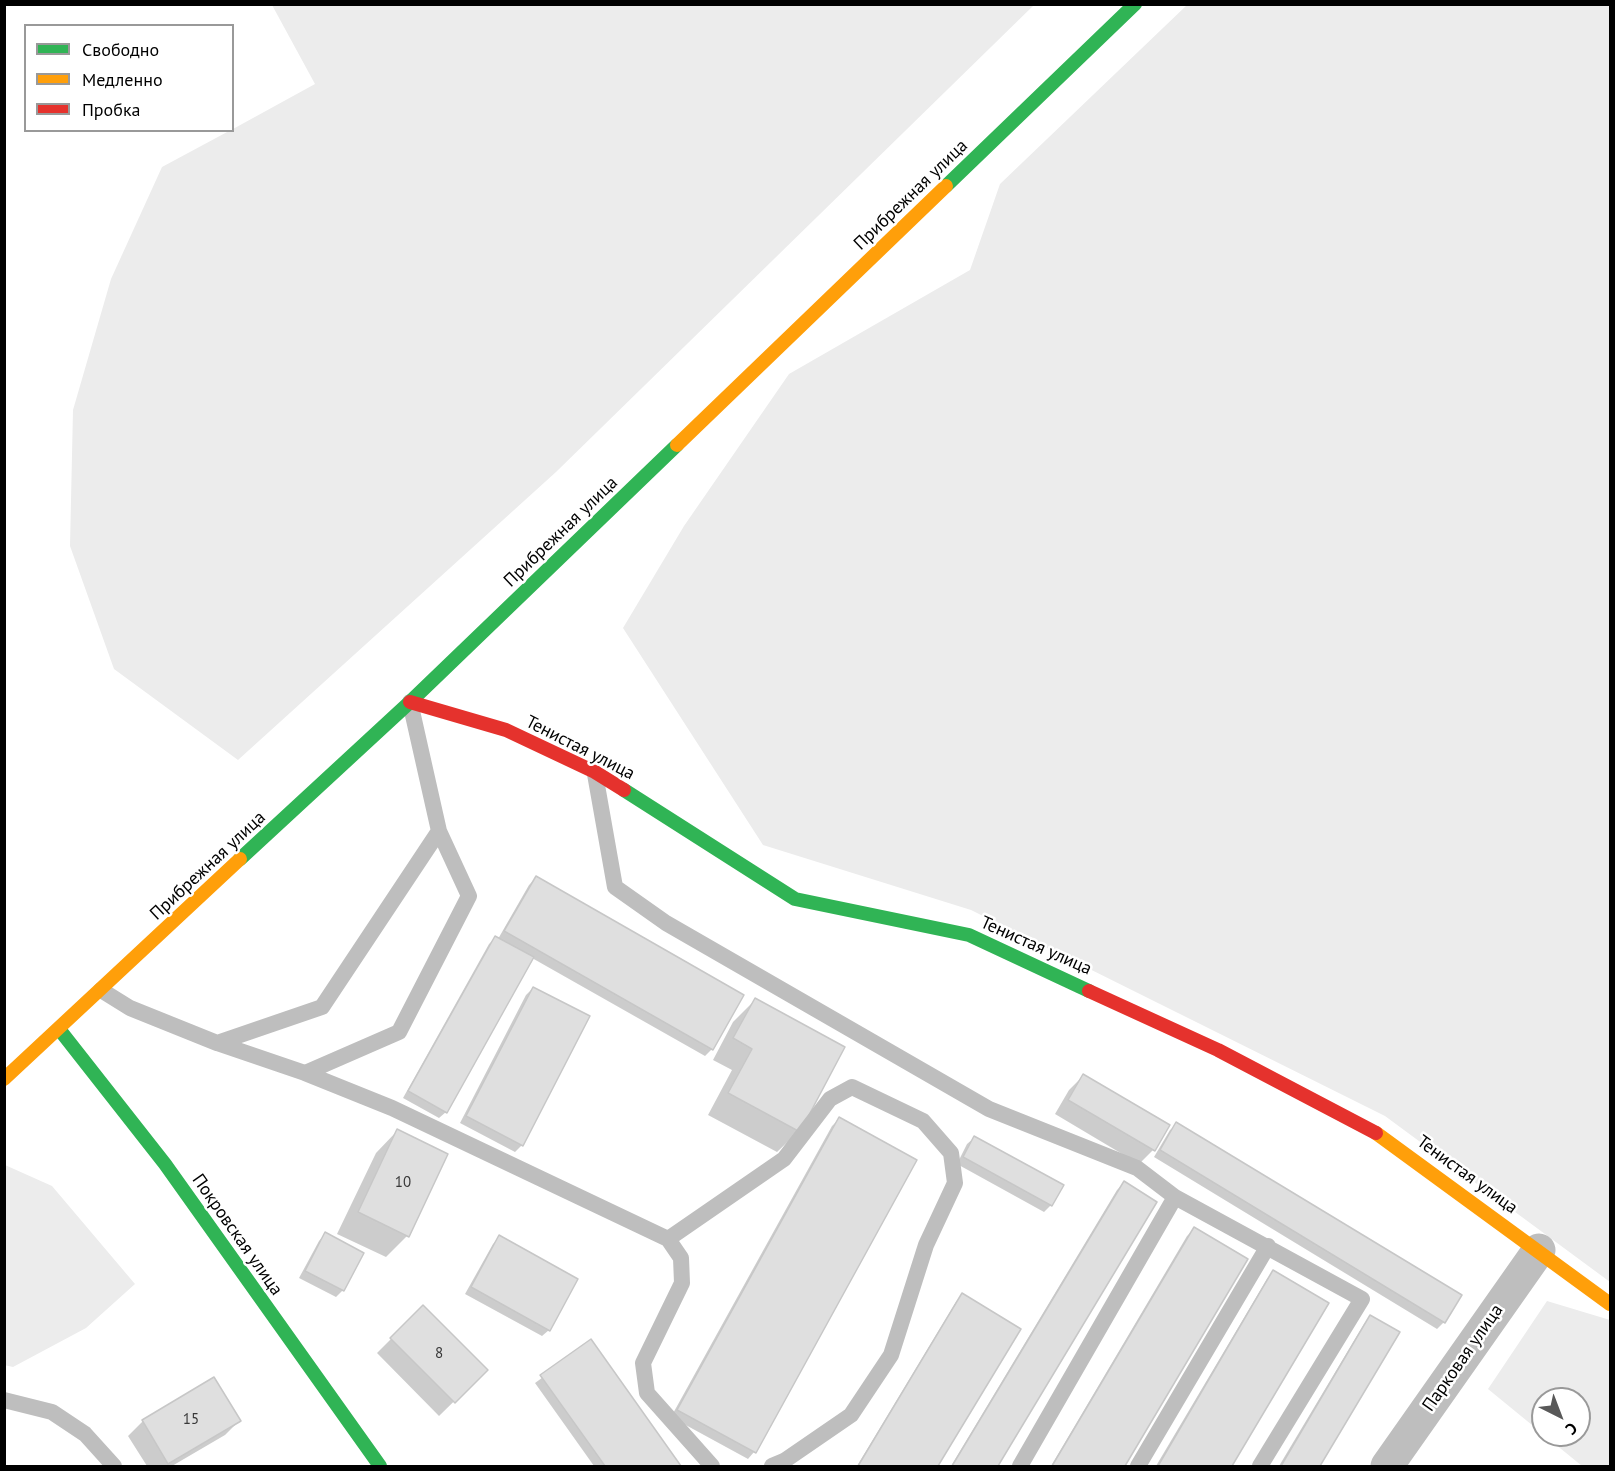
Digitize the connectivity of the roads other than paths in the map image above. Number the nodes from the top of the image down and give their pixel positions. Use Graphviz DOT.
graph roads {
  1 [pos="1135,4"];
  2 [pos="410,702"];
  3 [pos="595,772"];
  4 [pos="439,831"];
  5 [pos="101,990"];
  6 [pos="59,1029"];
  7 [pos="217,1043"];
  8 [pos="305,1073"];
  9 [pos="4,1079"];
  10 [pos="1175,1197"];
  11 [pos="668,1239"];
  12 [pos="1268,1246"];
  13 [pos="1539,1250"];
  14 [pos="1611,1304"];
  15 [pos="4,1400"];
  16 [pos="114,1467"];
  17 [pos="380,1467"];
  18 [pos="712,1467"];
  19 [pos="772,1467"];
  20 [pos="1020,1467"];
  21 [pos="1138,1467"];
  22 [pos="1260,1467"];
  23 [pos="1387,1467"];
  1 -- 2 [label="street, Прибрежная улица"];
  2 -- 3 [label="street, Тенистая улица"];
  2 -- 4 [label="lane"];
  2 -- 5 [label="street, Прибрежная улица"];
  3 -- 10 [label="lane"];
  3 -- 13 [label="street, Тенистая улица"];
  4 -- 7 [label="lane"];
  4 -- 8 [label="lane"];
  5 -- 6 [label="street, Прибрежная улица"];
  5 -- 7 [label="lane"];
  6 -- 9 [label="street, Прибрежная улица"];
  6 -- 17 [label="street, Покровская улица"];
  7 -- 8 [label="lane"];
  8 -- 11 [label="lane"];
  10 -- 12 [label="lane"];
  10 -- 20 [label="lane"];
  11 -- 18 [label="lane"];
  11 -- 19 [label="lane"];
  12 -- 21 [label="lane"];
  12 -- 22 [label="lane"];
  13 -- 14 [label="street, Тенистая улица"];
  13 -- 23 [label="street, Парковая улица"];
  15 -- 16 [label="lane"];
}
